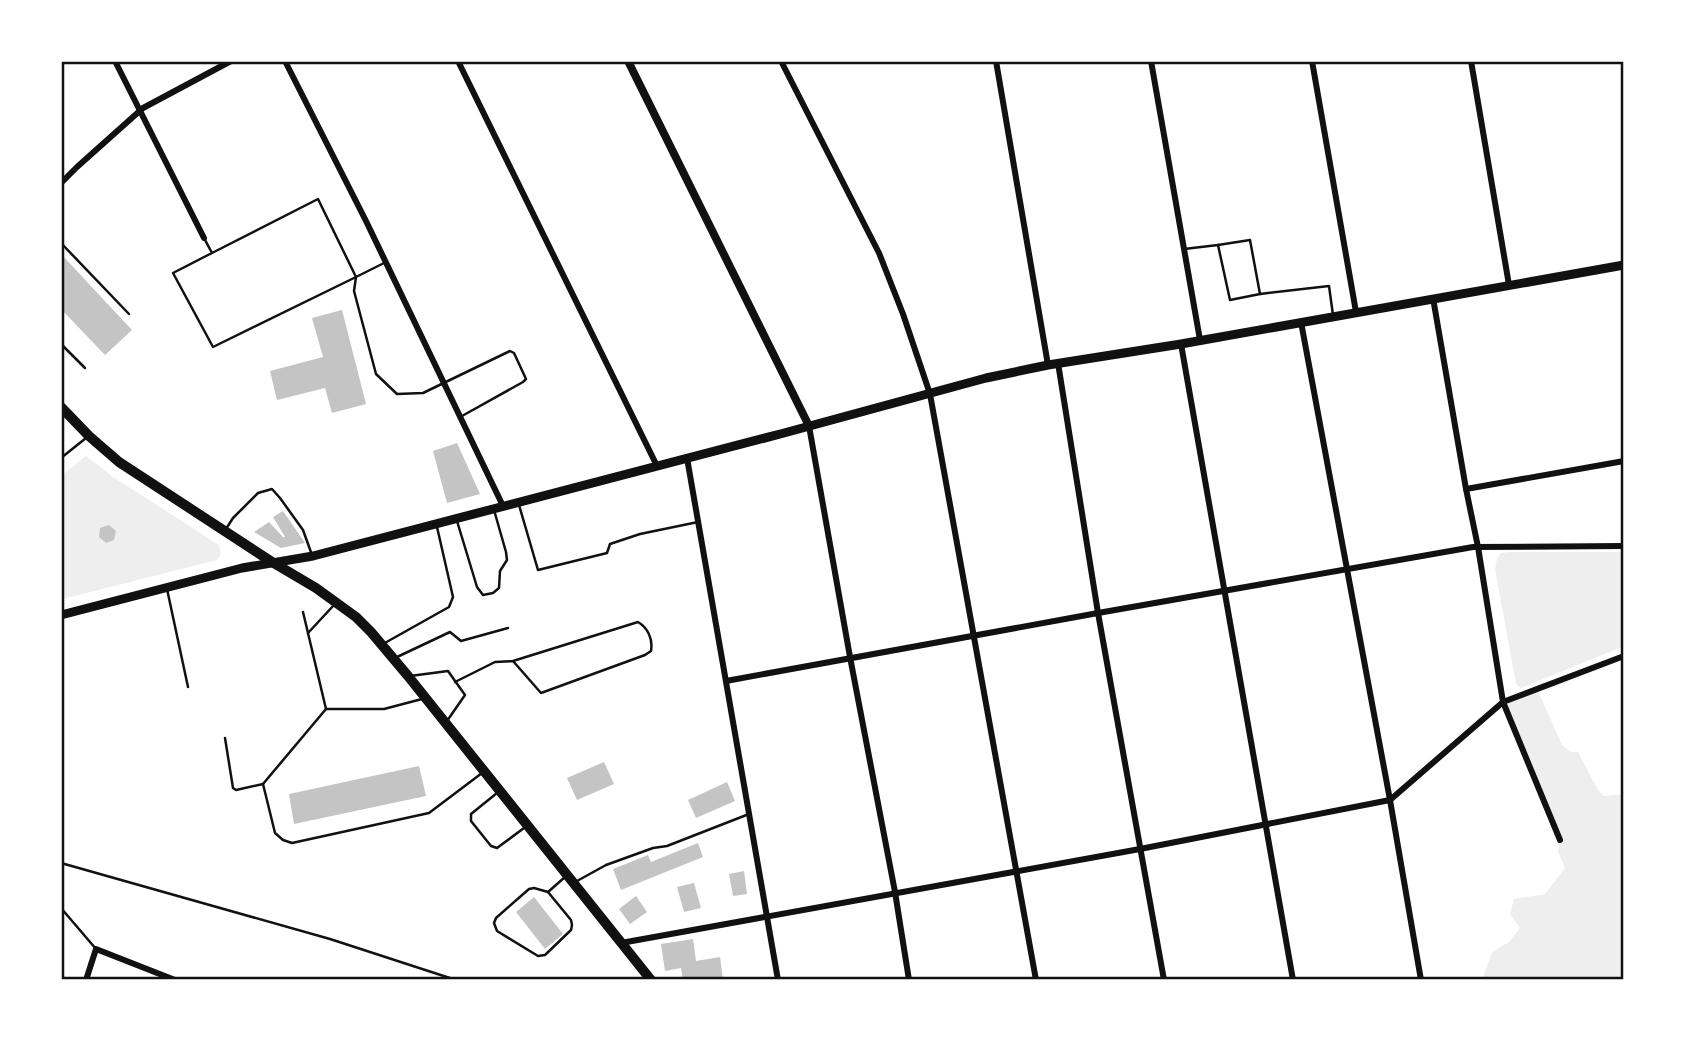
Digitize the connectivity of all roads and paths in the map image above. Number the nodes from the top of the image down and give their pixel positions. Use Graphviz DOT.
graph roads {
  1 [pos="115,61"];
  2 [pos="232,61"];
  3 [pos="285,61"];
  4 [pos="458,61"];
  5 [pos="628,61"];
  6 [pos="781,61"];
  7 [pos="996,61"];
  8 [pos="1152,61"];
  9 [pos="1312,61"];
  10 [pos="1471,61"];
  11 [pos="140,111"];
  12 [pos="61,183"];
  13 [pos="204,238"];
  14 [pos="61,243"];
  15 [pos="1218,245"];
  16 [pos="1184,249"];
  17 [pos="212,253"];
  18 [pos="386,262"];
  19 [pos="1624,265"];
  20 [pos="356,276"];
  21 [pos="1509,285"];
  22 [pos="1260,295"];
  23 [pos="1433,298"];
  24 [pos="1356,312"];
  25 [pos="129,314"];
  26 [pos="1333,316"];
  27 [pos="1301,322"];
  28 [pos="1200,340"];
  29 [pos="61,344"];
  30 [pos="1181,344"];
  31 [pos="1058,363"];
  32 [pos="1048,365"];
  33 [pos="85,368"];
  34 [pos="444,383"];
  35 [pos="930,394"];
  36 [pos="61,407"];
  37 [pos="460,417"];
  38 [pos="808,426"];
  39 [pos="89,436"];
  40 [pos="61,458"];
  41 [pos="687,458"];
  42 [pos="1624,461"];
  43 [pos="657,466"];
  44 [pos="1466,489"];
  45 [pos="518,502"];
  46 [pos="498,507"];
  47 [pos="456,518"];
  48 [pos="698,522"];
  49 [pos="436,523"];
  50 [pos="224,531"];
  51 [pos="1624,546"];
  52 [pos="1478,548"];
  53 [pos="313,556"];
  54 [pos="272,562"];
  55 [pos="1348,570"];
  56 [pos="167,589"];
  57 [pos="1225,592"];
  58 [pos="336,603"];
  59 [pos="303,612"];
  60 [pos="1098,613"];
  61 [pos="61,615"];
  62 [pos="508,628"];
  63 [pos="308,634"];
  64 [pos="974,635"];
  65 [pos="382,644"];
  66 [pos="1624,656"];
  67 [pos="850,657"];
  68 [pos="394,659"];
  69 [pos="513,660"];
  70 [pos="408,676"];
  71 [pos="726,681"];
  72 [pos="454,682"];
  73 [pos="188,687"];
  74 [pos="425,698"];
  75 [pos="1503,702"];
  76 [pos="326,709"];
  77 [pos="446,724"];
  78 [pos="225,738"];
  79 [pos="485,771"];
  80 [pos="263,784"];
  81 [pos="500,790"];
  82 [pos="1390,800"];
  83 [pos="749,814"];
  84 [pos="528,824"];
  85 [pos="1265,824"];
  86 [pos="1560,840"];
  87 [pos="1140,849"];
  88 [pos="61,863"];
  89 [pos="1017,871"];
  90 [pos="571,879"];
  91 [pos="548,892"];
  92 [pos="895,892"];
  93 [pos="61,908"];
  94 [pos="766,915"];
  95 [pos="621,943"];
  96 [pos="96,949"];
  97 [pos="86,980"];
  98 [pos="175,980"];
  99 [pos="456,980"];
  100 [pos="651,980"];
  101 [pos="778,980"];
  102 [pos="909,980"];
  103 [pos="1036,980"];
  104 [pos="1164,980"];
  105 [pos="1293,980"];
  106 [pos="1421,980"];
  1 -- 11 [label="street"];
  2 -- 11 [label="street"];
  3 -- 18 [label="street"];
  4 -- 43 [label="street"];
  5 -- 38 [label="street"];
  6 -- 35 [label="street"];
  7 -- 32 [label="street"];
  8 -- 16 [label="street"];
  9 -- 24 [label="street"];
  10 -- 21 [label="street"];
  11 -- 12 [label="street"];
  11 -- 13 [label="street"];
  13 -- 17 [label="lane"];
  14 -- 25 [label="lane"];
  15 -- 16 [label="lane"];
  15 -- 22 [label="lane"];
  15 -- 22 [label="lane"];
  16 -- 28 [label="street"];
  17 -- 20 [label="lane"];
  17 -- 20 [label="lane"];
  18 -- 20 [label="lane"];
  18 -- 34 [label="street"];
  19 -- 21 [label="main road"];
  20 -- 34 [label="lane"];
  21 -- 23 [label="main road"];
  22 -- 26 [label="lane"];
  23 -- 24 [label="main road"];
  23 -- 44 [label="street"];
  24 -- 26 [label="main road"];
  26 -- 27 [label="main road"];
  27 -- 28 [label="main road"];
  27 -- 55 [label="street"];
  28 -- 30 [label="main road"];
  29 -- 33 [label="lane"];
  30 -- 31 [label="main road"];
  30 -- 57 [label="street"];
  31 -- 32 [label="main road"];
  31 -- 60 [label="street"];
  32 -- 35 [label="main road"];
  34 -- 37 [label="street"];
  34 -- 37 [label="lane"];
  35 -- 38 [label="main road"];
  35 -- 64 [label="street"];
  36 -- 39 [label="main road"];
  37 -- 46 [label="street"];
  38 -- 41 [label="main road"];
  38 -- 67 [label="street"];
  39 -- 40 [label="lane"];
  39 -- 50 [label="main road"];
  41 -- 43 [label="main road"];
  41 -- 48 [label="street"];
  42 -- 44 [label="street"];
  43 -- 45 [label="main road"];
  44 -- 52 [label="street"];
  45 -- 46 [label="main road"];
  45 -- 48 [label="lane"];
  46 -- 47 [label="main road"];
  46 -- 47 [label="lane"];
  47 -- 49 [label="main road"];
  48 -- 71 [label="street"];
  49 -- 53 [label="main road"];
  49 -- 65 [label="lane"];
  50 -- 53 [label="lane"];
  50 -- 54 [label="main road"];
  51 -- 52 [label="street"];
  52 -- 55 [label="street"];
  52 -- 75 [label="street"];
  53 -- 54 [label="main road"];
  54 -- 56 [label="main road"];
  54 -- 58 [label="main road"];
  55 -- 57 [label="street"];
  55 -- 82 [label="street"];
  56 -- 61 [label="main road"];
  56 -- 73 [label="lane"];
  57 -- 60 [label="street"];
  57 -- 85 [label="street"];
  58 -- 63 [label="lane"];
  58 -- 65 [label="main road"];
  59 -- 63 [label="lane"];
  60 -- 64 [label="street"];
  60 -- 87 [label="street"];
  62 -- 68 [label="lane"];
  63 -- 76 [label="lane"];
  64 -- 67 [label="street"];
  64 -- 89 [label="street"];
  65 -- 68 [label="main road"];
  66 -- 75 [label="street"];
  67 -- 71 [label="street"];
  67 -- 92 [label="street"];
  68 -- 70 [label="main road"];
  69 -- 69 [label="lane"];
  69 -- 72 [label="lane"];
  70 -- 72 [label="lane"];
  70 -- 74 [label="main road"];
  71 -- 83 [label="street"];
  72 -- 77 [label="lane"];
  74 -- 76 [label="lane"];
  74 -- 77 [label="main road"];
  75 -- 82 [label="street"];
  75 -- 86 [label="street"];
  76 -- 80 [label="lane"];
  77 -- 79 [label="main road"];
  78 -- 80 [label="lane"];
  79 -- 80 [label="lane"];
  79 -- 81 [label="main road"];
  81 -- 84 [label="main road"];
  81 -- 84 [label="lane"];
  82 -- 85 [label="street"];
  82 -- 106 [label="street"];
  83 -- 90 [label="lane"];
  83 -- 94 [label="street"];
  84 -- 90 [label="main road"];
  85 -- 87 [label="street"];
  85 -- 105 [label="street"];
  87 -- 89 [label="street"];
  87 -- 104 [label="street"];
  88 -- 99 [label="path"];
  89 -- 92 [label="street"];
  89 -- 103 [label="street"];
  90 -- 91 [label="lane"];
  90 -- 95 [label="main road"];
  91 -- 91 [label="lane"];
  92 -- 94 [label="street"];
  92 -- 102 [label="street"];
  93 -- 96 [label="lane"];
  94 -- 95 [label="street"];
  94 -- 101 [label="street"];
  95 -- 100 [label="main road"];
  96 -- 97 [label="street"];
  96 -- 98 [label="street"];
}
